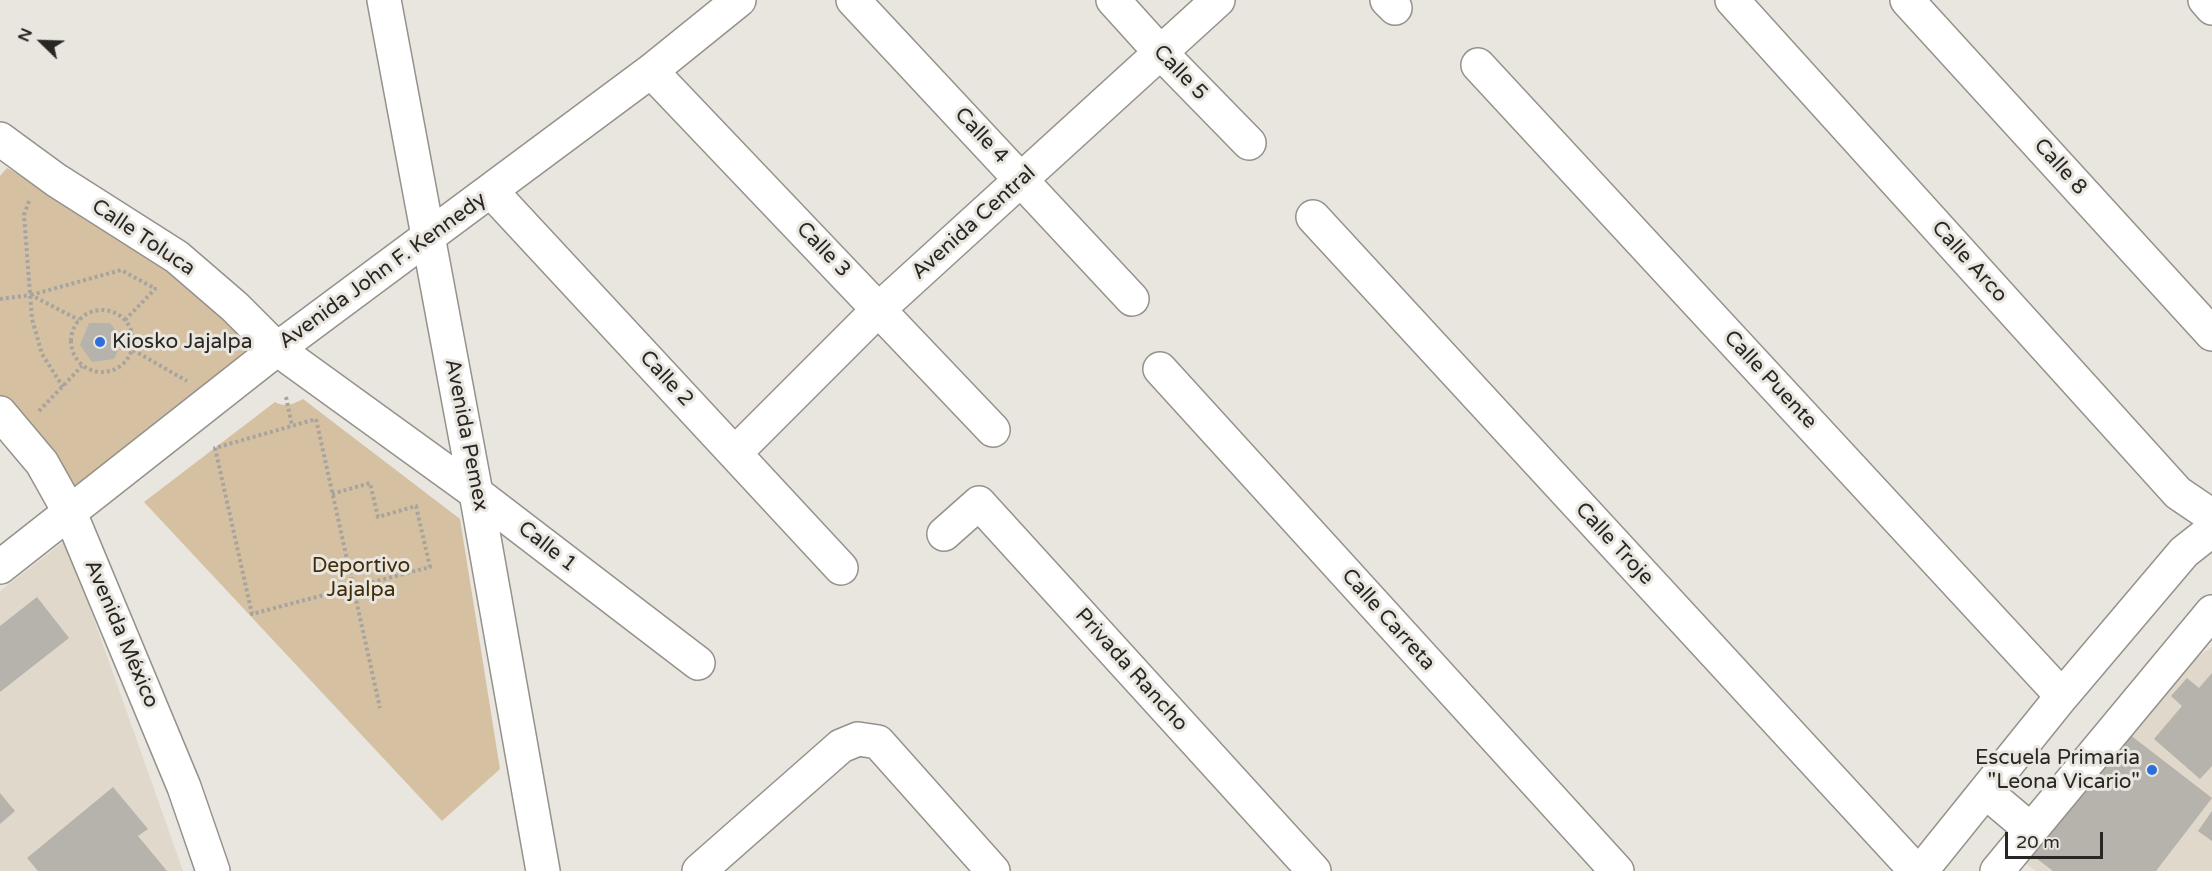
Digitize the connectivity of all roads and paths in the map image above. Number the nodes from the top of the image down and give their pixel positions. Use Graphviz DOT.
graph roads {
  1 [pos="384,0"];
  2 [pos="739,0"];
  3 [pos="853,0"];
  4 [pos="1113,0"];
  5 [pos="1218,0"];
  6 [pos="1731,0"];
  7 [pos="2205,0"];
  8 [pos="1921,5"];
  9 [pos="2212,8"];
  10 [pos="1161,53"];
  11 [pos="1478,65"];
  12 [pos="651,71"];
  13 [pos="0,139"];
  14 [pos="1249,143"];
  15 [pos="50,176"];
  16 [pos="1022,180"];
  17 [pos="491,191"];
  18 [pos="1313,217"];
  19 [pos="429,237"];
  20 [pos="182,261"];
  21 [pos="156,289"];
  22 [pos="31,295"];
  23 [pos="0,299"];
  24 [pos="1132,299"];
  25 [pos="879,309"];
  26 [pos="79,320"];
  27 [pos="125,320"];
  28 [pos="2212,334"];
  29 [pos="277,348"];
  30 [pos="132,350"];
  31 [pos="82,366"];
  32 [pos="1160,369"];
  33 [pos="63,387"];
  34 [pos="211,401"];
  35 [pos="9,423"];
  36 [pos="993,430"];
  37 [pos="735,453"];
  38 [pos="476,493"];
  39 [pos="332,494"];
  40 [pos="70,513"];
  41 [pos="2212,516"];
  42 [pos="2212,531"];
  43 [pos="944,534"];
  44 [pos="0,567"];
  45 [pos="841,568"];
  46 [pos="354,589"];
  47 [pos="2212,612"];
  48 [pos="698,663"];
  49 [pos="2062,696"];
  50 [pos="380,708"];
  51 [pos="1986,792"];
  52 [pos="2031,830"];
  53 [pos="213,871"];
  54 [pos="543,871"];
  55 [pos="699,871"];
  56 [pos="993,871"];
  57 [pos="1314,871"];
  58 [pos="1617,871"];
  59 [pos="1916,871"];
  60 [pos="1921,871"];
  61 [pos="1997,871"];
  1 -- 19 [label="street, Avenida Pemex"];
  2 -- 12 [label="street, Avenida John F. Kennedy"];
  3 -- 16 [label="street, Calle 4"];
  4 -- 10 [label="street, Calle 5"];
  5 -- 10 [label="street, Avenida Central"];
  6 -- 41 [label="street, Calle Arco"];
  7 -- 9 [label="street"];
  8 -- 28 [label="street, Calle 8"];
  10 -- 14 [label="street, Calle 5"];
  10 -- 16 [label="street, Avenida Central"];
  11 -- 49 [label="street, Calle Puente"];
  12 -- 17 [label="street, Avenida John F. Kennedy"];
  12 -- 25 [label="street, Calle 3"];
  13 -- 15 [label="street, Calle Toluca"];
  15 -- 20 [label="street, Calle Toluca"];
  15 -- 22 [label="path"];
  16 -- 24 [label="street, Calle 4"];
  16 -- 25 [label="street, Avenida Central"];
  17 -- 19 [label="street, Avenida John F. Kennedy"];
  17 -- 37 [label="street, Calle 2"];
  18 -- 59 [label="street, Calle Troje"];
  19 -- 29 [label="street, Avenida John F. Kennedy"];
  19 -- 38 [label="street, Avenida Pemex"];
  20 -- 21 [label="path"];
  20 -- 29 [label="street, Calle Toluca"];
  21 -- 22 [label="path"];
  21 -- 27 [label="path"];
  22 -- 23 [label="path"];
  22 -- 26 [label="path"];
  22 -- 33 [label="path"];
  25 -- 36 [label="street, Calle 3"];
  25 -- 37 [label="street, Avenida Central"];
  26 -- 27 [label="path"];
  26 -- 31 [label="path"];
  27 -- 30 [label="path"];
  29 -- 34 [label="street, Avenida John F. Kennedy"];
  29 -- 38 [label="street, Calle 1"];
  30 -- 31 [label="path"];
  30 -- 34 [label="path"];
  31 -- 33 [label="path"];
  32 -- 58 [label="street, Calle Carreta"];
  33 -- 35 [label="path"];
  34 -- 40 [label="street, Avenida John F. Kennedy"];
  35 -- 40 [label="street, Avenida México"];
  37 -- 45 [label="street, Calle 2"];
  38 -- 48 [label="street, Calle 1"];
  38 -- 54 [label="street, Avenida Pemex"];
  39 -- 46 [label="path"];
  39 -- 46 [label="path"];
  39 -- 46 [label="path"];
  40 -- 44 [label="street, Avenida John F. Kennedy"];
  40 -- 53 [label="street, Avenida México"];
  42 -- 49 [label="street"];
  43 -- 57 [label="street, Privada Rancho"];
  46 -- 50 [label="path"];
  47 -- 52 [label="street"];
  49 -- 51 [label="street"];
  51 -- 52 [label="street"];
  51 -- 60 [label="street"];
  52 -- 61 [label="street"];
  55 -- 56 [label="street"];
}
